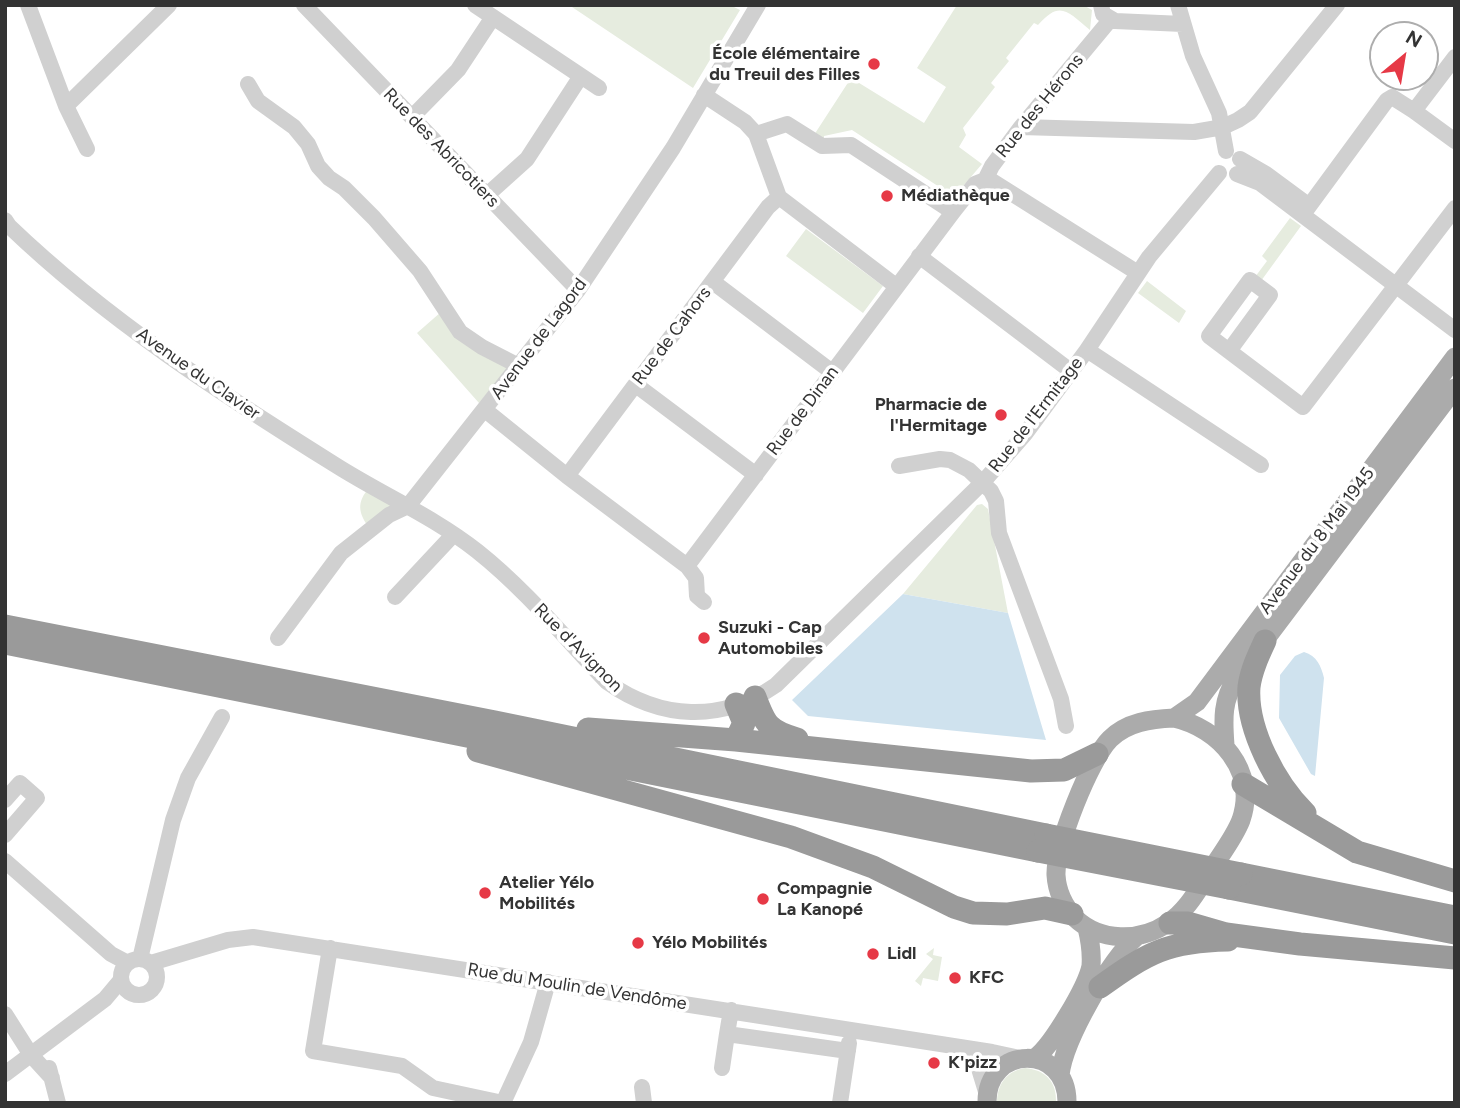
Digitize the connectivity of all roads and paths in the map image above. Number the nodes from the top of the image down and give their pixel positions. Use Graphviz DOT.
graph roads {
  1 [pos="28,5"];
  2 [pos="169,5"];
  3 [pos="304,5"];
  4 [pos="475,5"];
  5 [pos="758,5"];
  6 [pos="1178,5"];
  7 [pos="1337,5"];
  8 [pos="1104,11"];
  9 [pos="493,17"];
  10 [pos="1183,24"];
  11 [pos="1455,57"];
  12 [pos="581,76"];
  13 [pos="248,84"];
  14 [pos="599,88"];
  15 [pos="704,95"];
  16 [pos="66,106"];
  17 [pos="1414,111"];
  18 [pos="412,117"];
  19 [pos="1021,127"];
  20 [pos="1223,127"];
  21 [pos="756,134"];
  22 [pos="1455,141"];
  23 [pos="87,149"];
  24 [pos="1234,162"];
  25 [pos="1220,173"];
  26 [pos="985,180"];
  27 [pos="487,195"];
  28 [pos="779,197"];
  29 [pos="1455,208"];
  30 [pos="1306,210"];
  31 [pos="953,212"];
  32 [pos="5,220"];
  33 [pos="919,256"];
  34 [pos="1138,273"];
  35 [pos="1399,281"];
  36 [pos="713,282"];
  37 [pos="896,286"];
  38 [pos="578,290"];
  39 [pos="1455,316"];
  40 [pos="1455,330"];
  41 [pos="1087,350"];
  42 [pos="1229,351"];
  43 [pos="1455,357"];
  44 [pos="519,366"];
  45 [pos="832,372"];
  46 [pos="1072,372"];
  47 [pos="636,385"];
  48 [pos="1455,388"];
  49 [pos="485,410"];
  50 [pos="1261,464"];
  51 [pos="899,466"];
  52 [pos="756,475"];
  53 [pos="567,476"];
  54 [pos="983,482"];
  55 [pos="408,506"];
  56 [pos="453,535"];
  57 [pos="687,566"];
  58 [pos="395,597"];
  59 [pos="704,602"];
  60 [pos="5,626"];
  61 [pos="278,638"];
  62 [pos="1265,641"];
  63 [pos="5,643"];
  64 [pos="745,701"];
  65 [pos="376,716"];
  66 [pos="222,717"];
  67 [pos="1174,718"];
  68 [pos="495,722"];
  69 [pos="1066,726"];
  70 [pos="736,740"];
  71 [pos="1225,745"];
  72 [pos="840,751"];
  73 [pos="1097,754"];
  74 [pos="1243,784"];
  75 [pos="5,800"];
  76 [pos="1325,833"];
  77 [pos="5,835"];
  78 [pos="1042,843"];
  79 [pos="5,861"];
  80 [pos="1235,881"];
  81 [pos="1455,881"];
  82 [pos="1455,917"];
  83 [pos="1079,921"];
  84 [pos="1170,923"];
  85 [pos="1455,933"];
  86 [pos="1137,936"];
  87 [pos="1269,940"];
  88 [pos="330,948"];
  89 [pos="1455,958"];
  90 [pos="135,972"];
  91 [pos="548,982"];
  92 [pos="1100,987"];
  93 [pos="731,1010"];
  94 [pos="5,1014"];
  95 [pos="851,1031"];
  96 [pos="727,1034"];
  97 [pos="52,1040"];
  98 [pos="973,1049"];
  99 [pos="848,1051"];
  100 [pos="31,1055"];
  101 [pos="1027,1058"];
  102 [pos="722,1068"];
  103 [pos="5,1074"];
  104 [pos="1060,1075"];
  105 [pos="52,1078"];
  106 [pos="987,1099"];
  107 [pos="58,1103"];
  108 [pos="503,1103"];
  109 [pos="840,1103"];
  110 [pos="1067,1103"];
  1 -- 16 [label="street"];
  2 -- 16 [label="street"];
  3 -- 18 [label="street, Rue des Abricotiers"];
  4 -- 9 [label="street"];
  5 -- 15 [label="street, Avenue de Lagord"];
  6 -- 10 [label="street"];
  7 -- 20 [label="street"];
  8 -- 10 [label="street"];
  8 -- 19 [label="street, Rue des Hérons"];
  9 -- 12 [label="street"];
  9 -- 18 [label="street"];
  10 -- 20 [label="street"];
  11 -- 17 [label="street"];
  12 -- 14 [label="street"];
  12 -- 27 [label="street"];
  13 -- 44 [label="street"];
  15 -- 21 [label="street"];
  15 -- 38 [label="street, Avenue de Lagord"];
  16 -- 23 [label="street"];
  17 -- 22 [label="street"];
  17 -- 30 [label="street"];
  18 -- 27 [label="street, Rue des Abricotiers"];
  19 -- 20 [label="street"];
  19 -- 26 [label="street, Rue des Hérons"];
  20 -- 24 [label="street"];
  21 -- 28 [label="street"];
  21 -- 31 [label="street"];
  24 -- 25 [label="street"];
  24 -- 25 [label="street"];
  24 -- 30 [label="street"];
  25 -- 34 [label="street, Rue de l'Ermitage"];
  26 -- 31 [label="street, Rue des Hérons"];
  26 -- 34 [label="street"];
  27 -- 38 [label="street, Rue des Abricotiers"];
  28 -- 36 [label="street, Rue de Cahors"];
  28 -- 37 [label="street"];
  29 -- 35 [label="street"];
  30 -- 35 [label="street"];
  31 -- 33 [label="street, Rue des Hérons"];
  32 -- 55 [label="street, Avenue du Clavier"];
  33 -- 37 [label="street, Rue de Dinan"];
  33 -- 46 [label="street"];
  34 -- 41 [label="street, Rue de l'Ermitage"];
  35 -- 39 [label="street"];
  35 -- 40 [label="street"];
  35 -- 42 [label="street"];
  36 -- 45 [label="street"];
  36 -- 47 [label="street, Rue de Cahors"];
  37 -- 45 [label="street, Rue de Dinan"];
  38 -- 44 [label="street, Avenue de Lagord"];
  41 -- 46 [label="street, Rue de l'Ermitage"];
  41 -- 50 [label="street"];
  43 -- 67 [label="main road, Avenue du 8 Mai 1945"];
  44 -- 49 [label="street, Avenue de Lagord"];
  45 -- 52 [label="street, Rue de Dinan"];
  46 -- 54 [label="street, Rue de l'Ermitage"];
  47 -- 52 [label="street"];
  47 -- 53 [label="street, Rue de Cahors"];
  48 -- 62 [label="main road, Avenue du 8 Mai 1945"];
  49 -- 53 [label="street"];
  49 -- 55 [label="street, Avenue de Lagord"];
  51 -- 54 [label="street"];
  52 -- 57 [label="street, Rue de Dinan"];
  53 -- 57 [label="street"];
  54 -- 64 [label="street, Rue d'Avignon"];
  54 -- 69 [label="street, Rue de l'Ermitage"];
  55 -- 56 [label="street, Rue d'Avignon"];
  55 -- 61 [label="street, Avenue de Lagord"];
  56 -- 58 [label="street"];
  56 -- 64 [label="street, Rue d'Avignon"];
  57 -- 59 [label="street"];
  60 -- 68 [label="highway"];
  62 -- 71 [label="main road, Avenue du 8 Mai 1945"];
  62 -- 76 [label="highway"];
  63 -- 65 [label="highway"];
  64 -- 70 [label="highway"];
  64 -- 72 [label="highway"];
  65 -- 78 [label="highway"];
  65 -- 83 [label="highway"];
  66 -- 90 [label="street"];
  67 -- 71 [label="main road, Avenue du 8 Mai 1945"];
  67 -- 73 [label="main road, Avenue du 8 Mai 1945"];
  68 -- 70 [label="highway"];
  68 -- 78 [label="highway"];
  70 -- 72 [label="highway"];
  71 -- 74 [label="main road, Avenue du 8 Mai 1945"];
  72 -- 73 [label="highway"];
  73 -- 83 [label="main road, Avenue du 8 Mai 1945"];
  74 -- 76 [label="highway"];
  74 -- 84 [label="main road, Avenue du 8 Mai 1945"];
  75 -- 77 [label="street"];
  76 -- 81 [label="highway"];
  78 -- 80 [label="highway, bridge"];
  79 -- 90 [label="street"];
  80 -- 82 [label="highway"];
  80 -- 85 [label="highway"];
  83 -- 86 [label="main road, Avenue du 8 Mai 1945"];
  83 -- 101 [label="main road, Avenue du 8 Mai 1945"];
  84 -- 86 [label="main road, Avenue du 8 Mai 1945"];
  84 -- 87 [label="highway"];
  86 -- 92 [label="main road, Avenue du 8 Mai 1945"];
  87 -- 89 [label="highway"];
  87 -- 92 [label="highway"];
  88 -- 90 [label="street, Rue du Moulin de Vendôme"];
  88 -- 91 [label="street, Rue du Moulin de Vendôme"];
  88 -- 108 [label="street"];
  90 -- 97 [label="street"];
  91 -- 93 [label="street, Rue du Moulin de Vendôme"];
  91 -- 108 [label="street"];
  92 -- 104 [label="main road, Avenue du 8 Mai 1945"];
  93 -- 95 [label="street, Rue du Moulin de Vendôme"];
  93 -- 96 [label="street"];
  94 -- 100 [label="street"];
  95 -- 98 [label="street, Rue du Moulin de Vendôme"];
  95 -- 99 [label="street"];
  96 -- 99 [label="street"];
  96 -- 102 [label="street"];
  97 -- 100 [label="street"];
  97 -- 105 [label="street"];
  98 -- 101 [label="street, Rue du Moulin de Vendôme"];
  98 -- 106 [label="street"];
  99 -- 109 [label="street"];
  100 -- 103 [label="street"];
  100 -- 105 [label="street"];
  101 -- 104 [label="main road"];
  101 -- 106 [label="main road, Avenue du 8 Mai 1945"];
  104 -- 110 [label="main road, Avenue du 8 Mai 1945"];
  105 -- 107 [label="street"];
}
